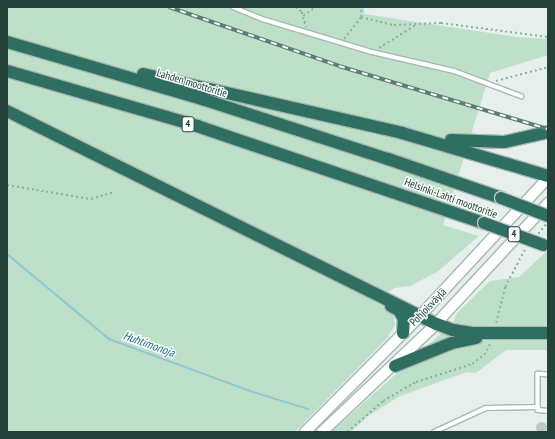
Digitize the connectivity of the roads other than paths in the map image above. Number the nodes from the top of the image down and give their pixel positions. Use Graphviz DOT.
graph roads {
  1 [pos="233,7"];
  2 [pos="7,42"];
  3 [pos="46,52"];
  4 [pos="7,71"];
  5 [pos="521,96"];
  6 [pos="7,111"];
  7 [pos="548,132"];
  8 [pos="402,133"];
  9 [pos="368,152"];
  10 [pos="548,177"];
  11 [pos="548,203"];
  12 [pos="548,216"];
  13 [pos="542,243"];
  14 [pos="380,296"];
  15 [pos="420,316"];
  16 [pos="437,324"];
  17 [pos="548,333"];
  18 [pos="403,334"];
  19 [pos="509,334"];
  20 [pos="395,366"];
  21 [pos="548,375"];
  22 [pos="538,407"];
  23 [pos="548,411"];
  24 [pos="305,432"];
  25 [pos="322,432"];
  26 [pos="434,432"];
  1 -- 5 [label="lane"];
  2 -- 3 [label="highway, Lahden moottoritie"];
  3 -- 8 [label="highway"];
  3 -- 9 [label="highway, Lahden moottoritie"];
  4 -- 13 [label="highway, Helsinki-Lahti moottoritie / 4, bridge"];
  6 -- 14 [label="highway"];
  7 -- 8 [label="highway"];
  8 -- 10 [label="highway"];
  9 -- 12 [label="highway, Helsinki-Lahti moottoritie, bridge"];
  10 -- 15 [label="main road, Pohjoisväylä"];
  11 -- 16 [label="main road, Pohjoisväylä"];
  14 -- 15 [label="highway"];
  14 -- 18 [label="highway"];
  15 -- 16 [label="highway"];
  15 -- 18 [label="main road, Pohjoisväylä"];
  16 -- 19 [label="highway"];
  16 -- 20 [label="main road, Pohjoisväylä"];
  17 -- 19 [label="highway"];
  18 -- 24 [label="main road, Pohjoisväylä"];
  19 -- 20 [label="highway"];
  20 -- 25 [label="main road, Pohjoisväylä"];
  21 -- 22 [label="lane"];
  22 -- 23 [label="lane"];
  22 -- 26 [label="lane"];
}
